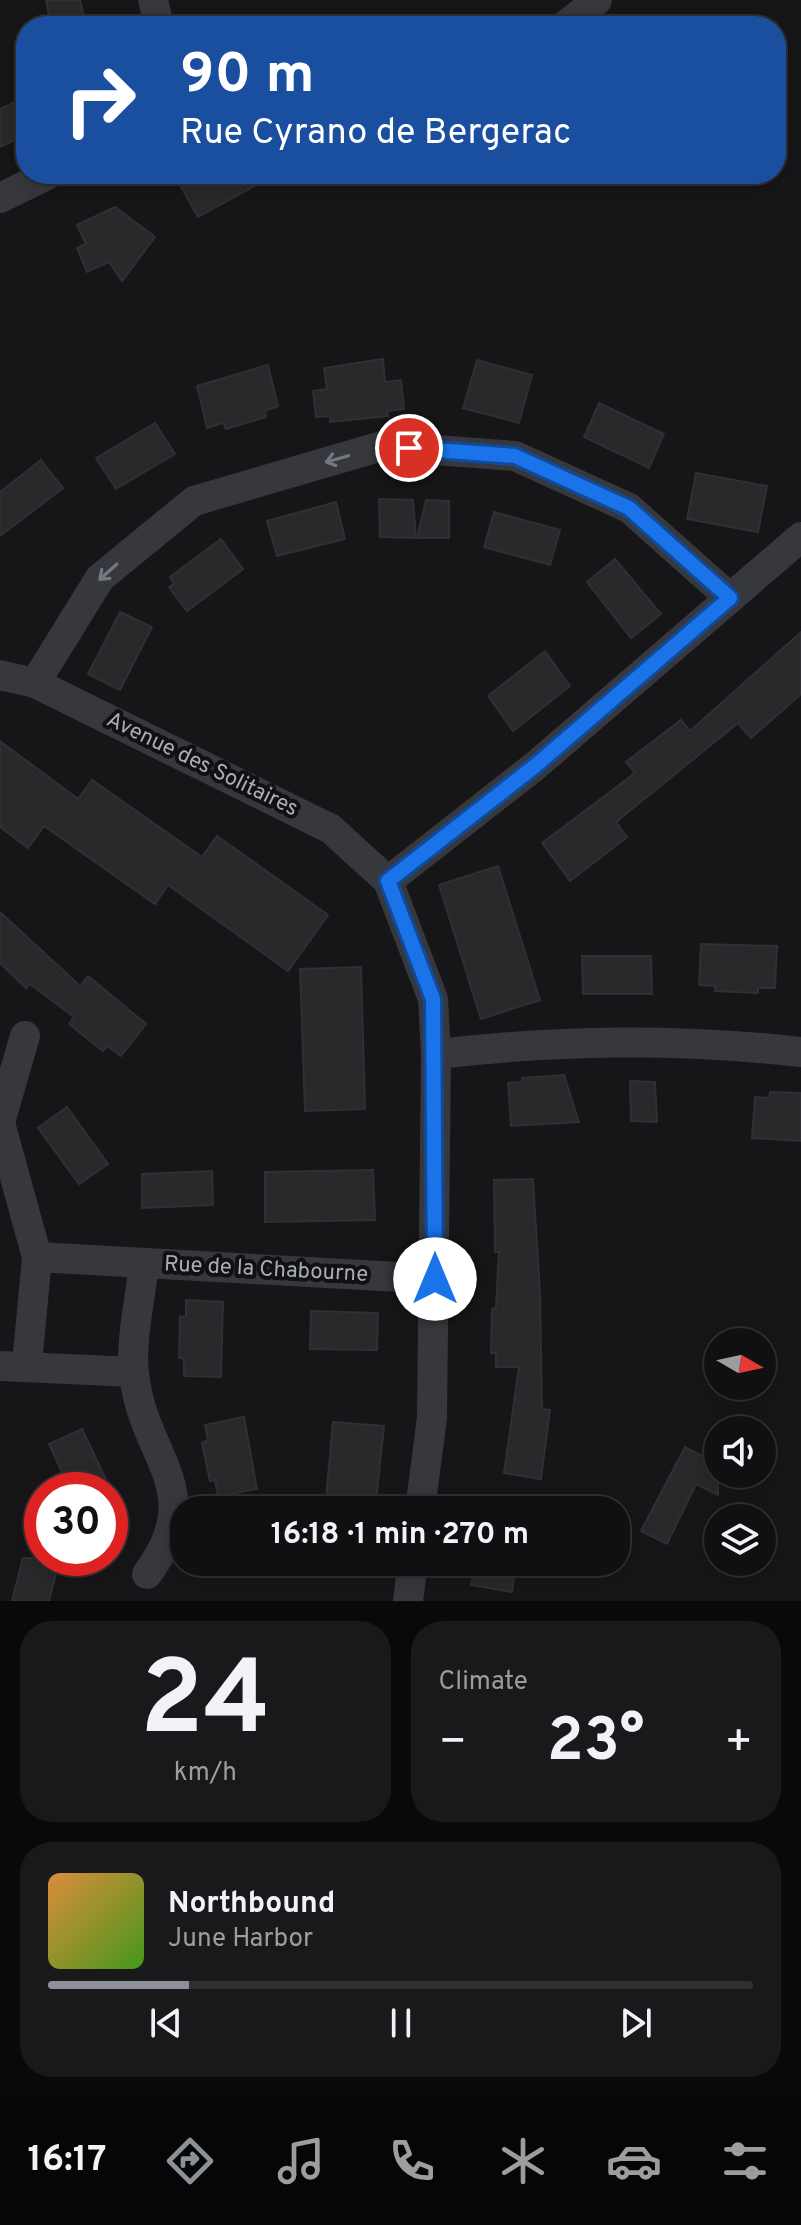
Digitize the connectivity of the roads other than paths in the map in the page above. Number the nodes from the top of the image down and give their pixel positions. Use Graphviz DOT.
graph roads {
  1 [pos="597,0"];
  2 [pos="577,16"];
  3 [pos="29,184"];
  4 [pos="0,198"];
  5 [pos="801,537"];
  6 [pos="730,598"];
  7 [pos="0,675"];
  8 [pos="35,683"];
  9 [pos="388,881"];
  10 [pos="25,1036"];
  11 [pos="801,1052"];
  12 [pos="436,1054"];
  13 [pos="0,1122"];
  14 [pos="37,1257"];
  15 [pos="144,1263"];
  16 [pos="435,1279"];
  17 [pos="13,1366"];
  18 [pos="133,1372"];
  19 [pos="422,1496"];
  20 [pos="147,1574"];
  21 [pos="411,1576"];
  22 [pos="408,1601"];
  1 -- 2 [label="street"];
  3 -- 4 [label="street"];
  5 -- 6 [label="street"];
  6 -- 8 [label="street, one-way"];
  6 -- 9 [label="street"];
  7 -- 8 [label="street, Avenue des Solitaires"];
  8 -- 9 [label="street, Avenue des Solitaires"];
  9 -- 12 [label="street"];
  10 -- 13 [label="street"];
  11 -- 12 [label="street"];
  12 -- 16 [label="street"];
  13 -- 14 [label="street"];
  14 -- 15 [label="street, Rue de la Chabourne"];
  14 -- 17 [label="street"];
  15 -- 16 [label="street, Rue de la Chabourne"];
  15 -- 18 [label="street, Rue de la Chabourne"];
  16 -- 19 [label="street"];
  17 -- 18 [label="street"];
  18 -- 20 [label="street, Rue de la Chabourne"];
  21 -- 22 [label="street"];
}
